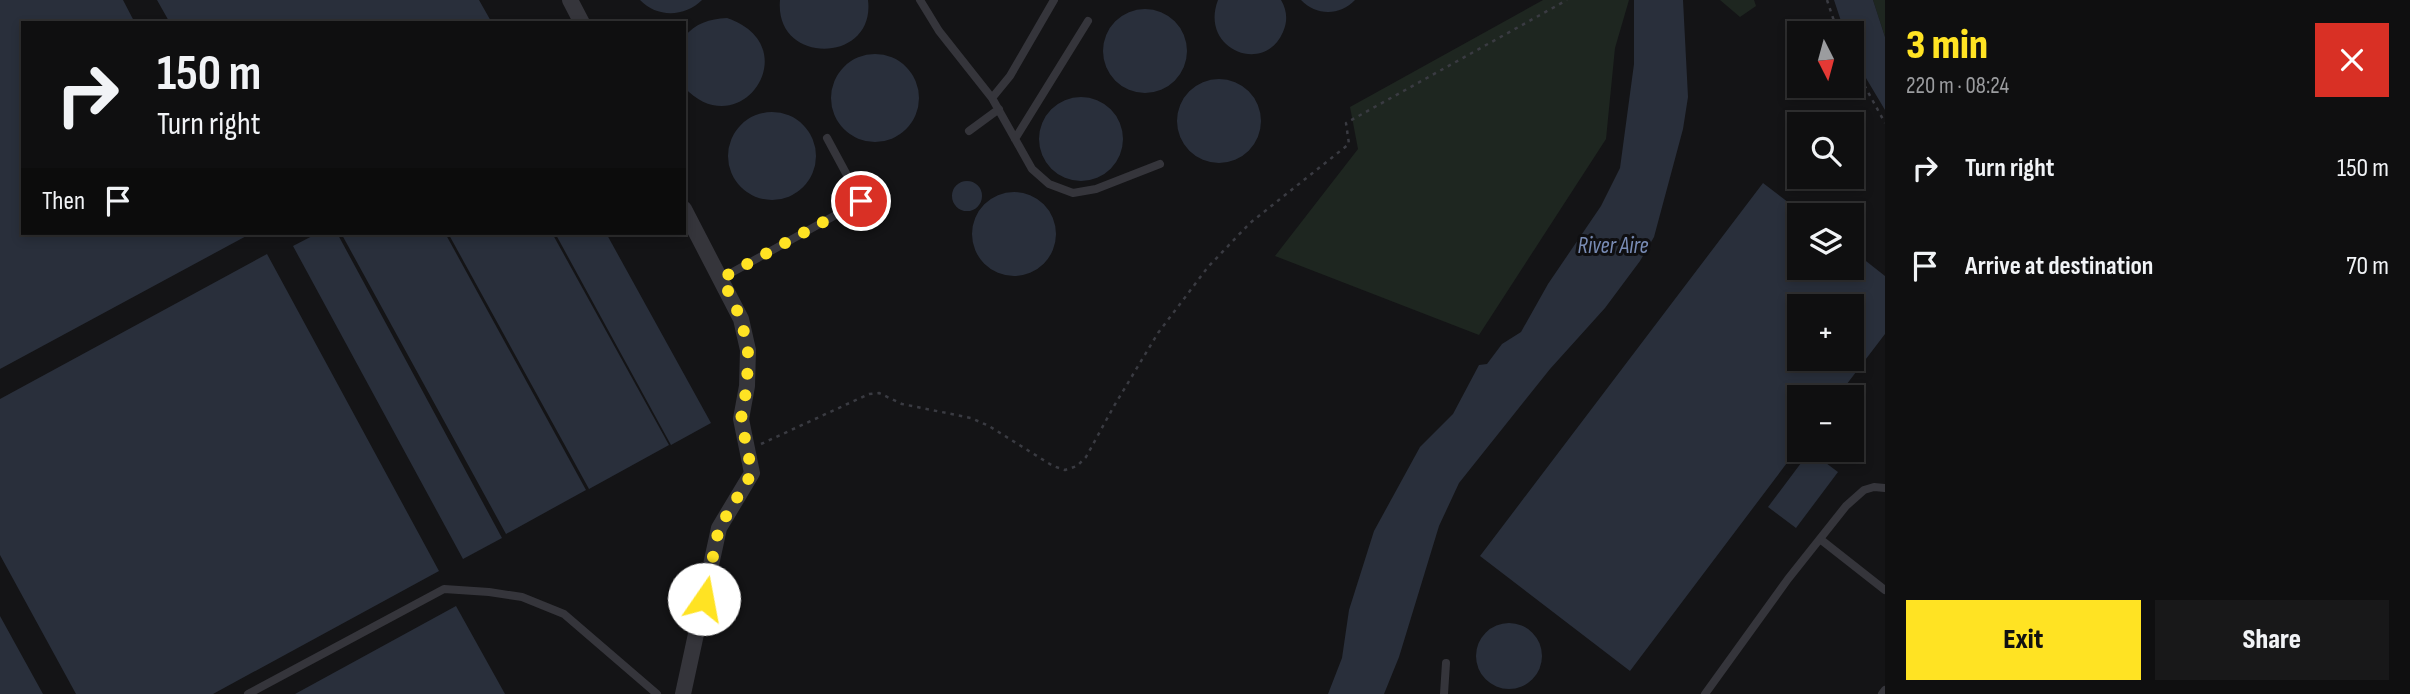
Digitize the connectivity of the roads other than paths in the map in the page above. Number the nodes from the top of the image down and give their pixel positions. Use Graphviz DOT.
graph roads {
  1 [pos="570,0"];
  2 [pos="920,0"];
  3 [pos="1054,0"];
  4 [pos="581,21"];
  5 [pos="1088,21"];
  6 [pos="992,98"];
  7 [pos="999,110"];
  8 [pos="969,131"];
  9 [pos="827,138"];
  10 [pos="1015,139"];
  11 [pos="1160,164"];
  12 [pos="686,213"];
  13 [pos="722,278"];
  14 [pos="1885,488"];
  15 [pos="1820,539"];
  16 [pos="1885,590"];
  17 [pos="1446,663"];
  18 [pos="248,694"];
  19 [pos="657,694"];
  20 [pos="683,694"];
  21 [pos="1444,694"];
  22 [pos="1705,694"];
  1 -- 4 [label="street"];
  2 -- 6 [label="lane"];
  3 -- 6 [label="lane"];
  5 -- 10 [label="lane"];
  6 -- 7 [label="lane"];
  7 -- 8 [label="lane"];
  7 -- 10 [label="lane"];
  9 -- 13 [label="lane"];
  10 -- 11 [label="lane"];
  12 -- 13 [label="street"];
  13 -- 20 [label="street"];
  14 -- 15 [label="lane"];
  15 -- 16 [label="lane"];
  15 -- 22 [label="lane"];
  17 -- 21 [label="lane"];
  18 -- 19 [label="lane"];
}
